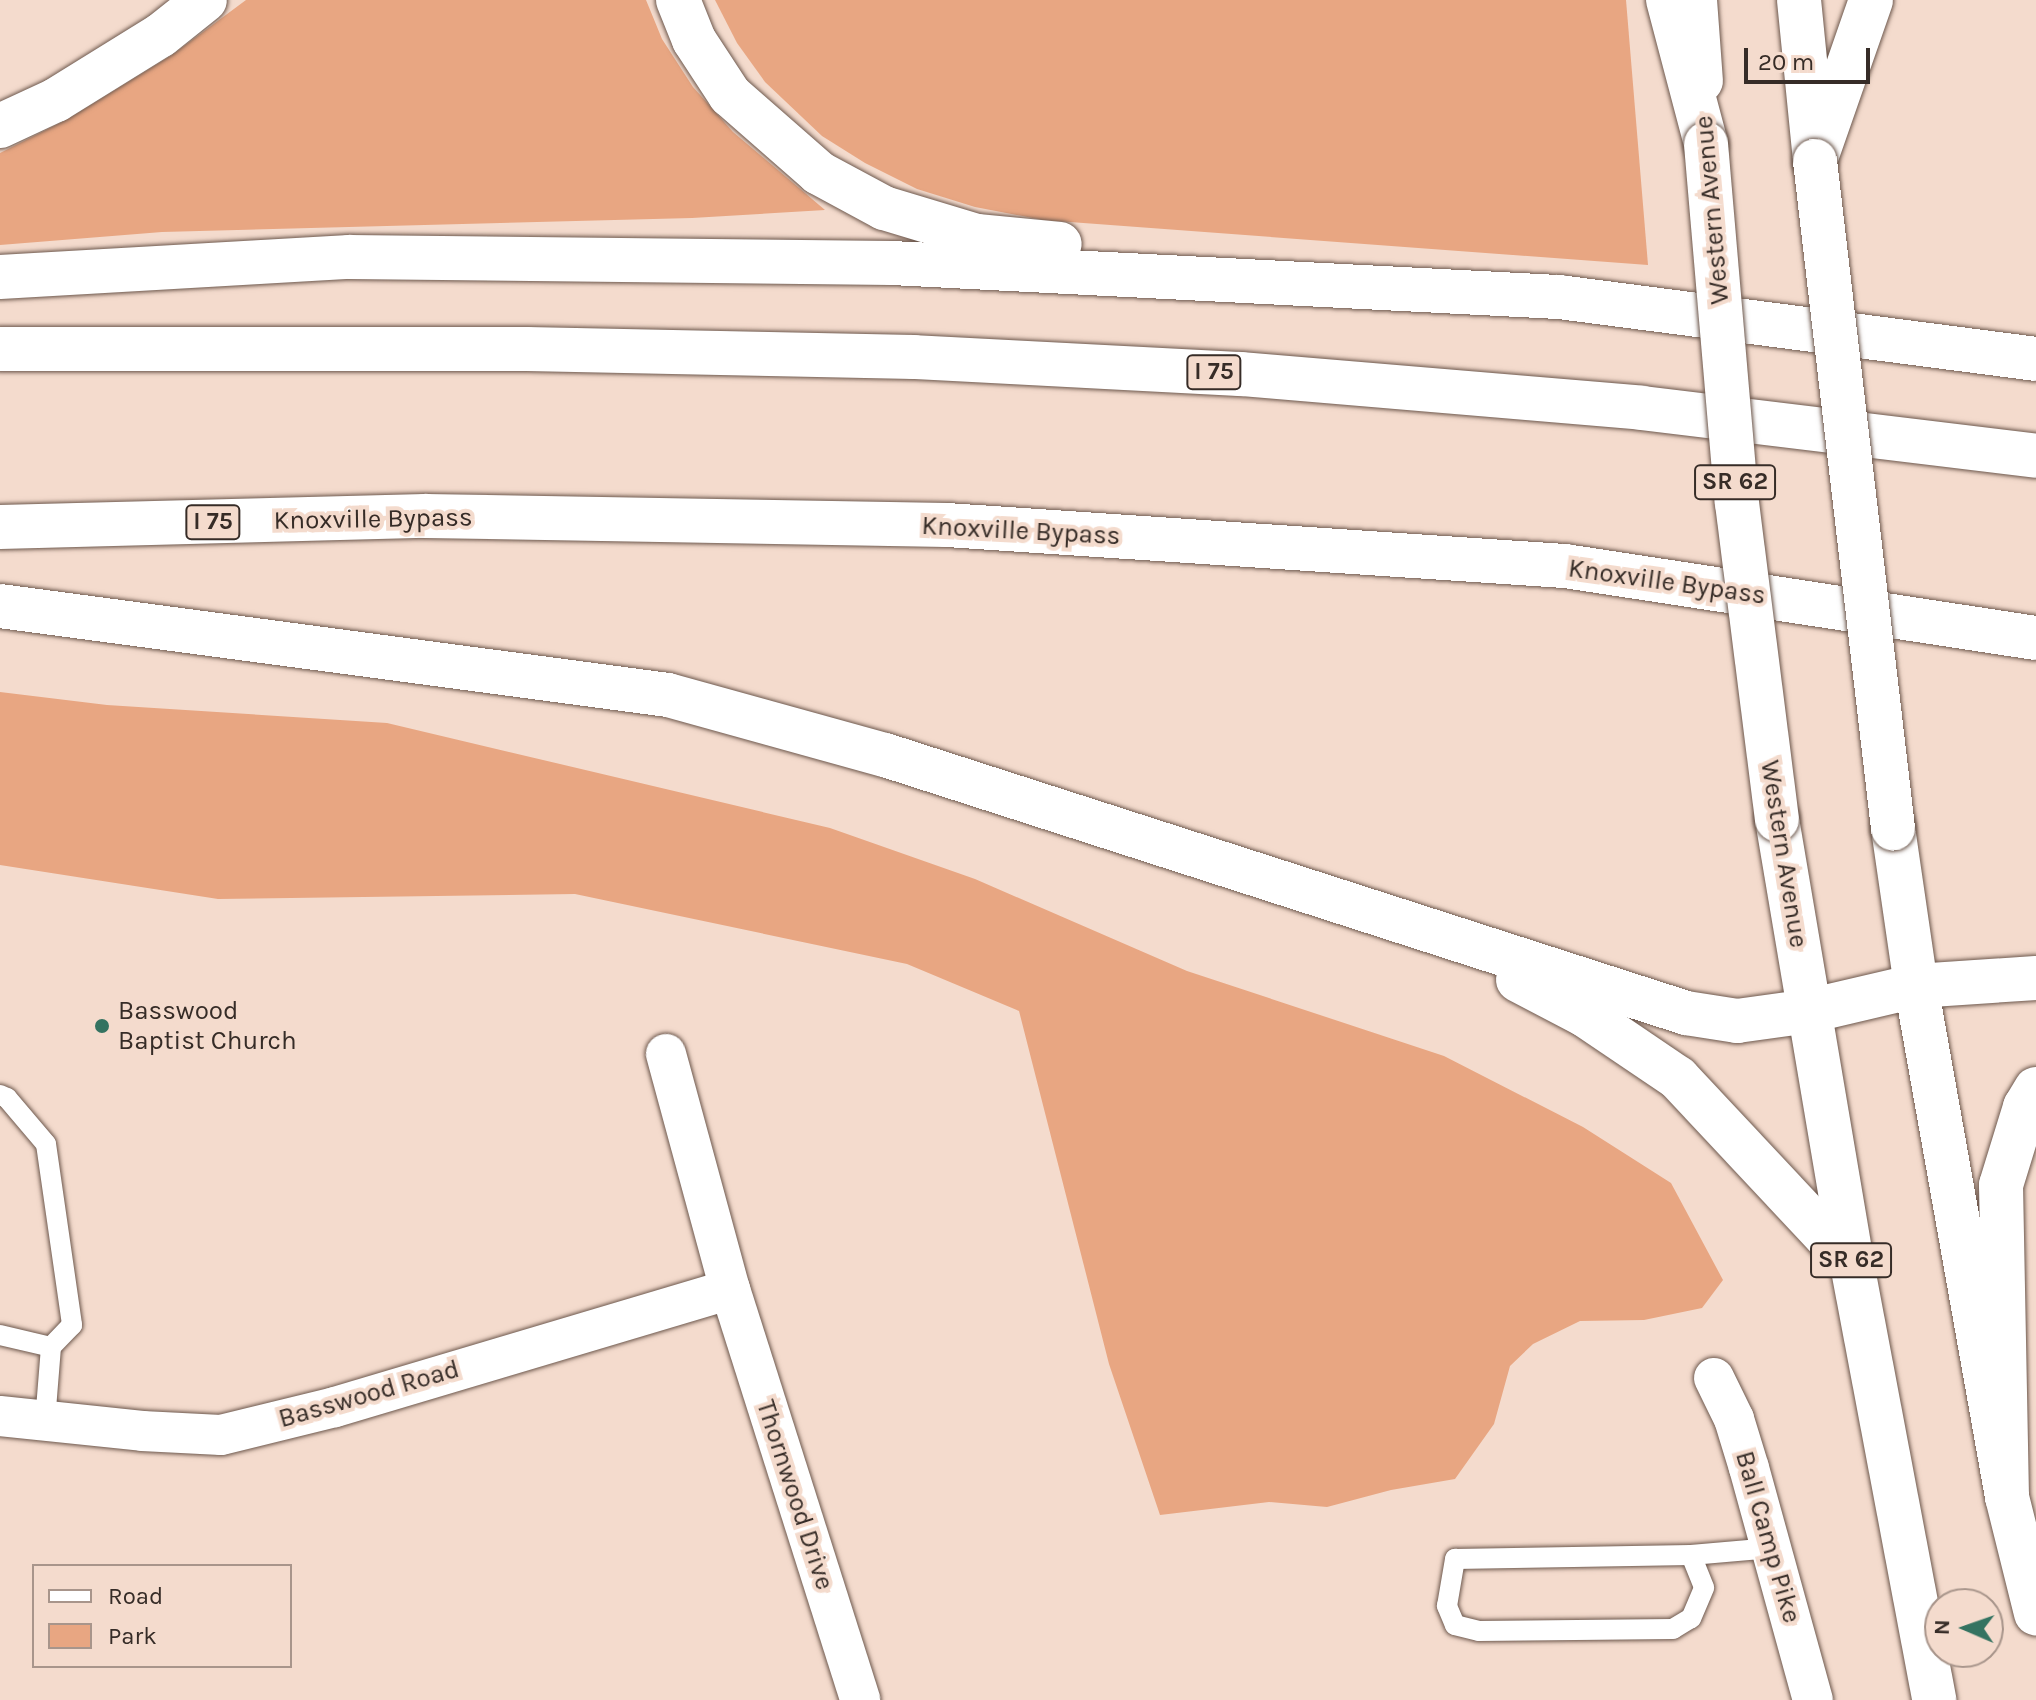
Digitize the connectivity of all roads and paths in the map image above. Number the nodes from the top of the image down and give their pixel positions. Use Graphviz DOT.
graph roads {
  1 [pos="205,0"];
  2 [pos="678,0"];
  3 [pos="1668,0"];
  4 [pos="1695,0"];
  5 [pos="1799,0"];
  6 [pos="1871,0"];
  7 [pos="0,126"];
  8 [pos="1706,144"];
  9 [pos="1815,161"];
  10 [pos="0,277"];
  11 [pos="1559,297"];
  12 [pos="0,349"];
  13 [pos="2036,359"];
  14 [pos="2036,456"];
  15 [pos="0,527"];
  16 [pos="0,606"];
  17 [pos="2036,638"];
  18 [pos="1427,932"];
  19 [pos="2036,978"];
  20 [pos="1916,986"];
  21 [pos="1809,1011"];
  22 [pos="666,1054"];
  23 [pos="2036,1089"];
  24 [pos="0,1095"];
  25 [pos="1852,1264"];
  26 [pos="730,1289"];
  27 [pos="0,1335"];
  28 [pos="51,1347"];
  29 [pos="1714,1378"];
  30 [pos="0,1416"];
  31 [pos="45,1421"];
  32 [pos="2007,1497"];
  33 [pos="1772,1548"];
  34 [pos="1691,1555"];
  35 [pos="2036,1613"];
  36 [pos="860,1700"];
  37 [pos="1813,1700"];
  38 [pos="1934,1700"];
  1 -- 7 [label="main road"];
  2 -- 11 [label="main road"];
  3 -- 8 [label="main road"];
  4 -- 8 [label="main road, Western Avenue / SR 62"];
  5 -- 9 [label="main road"];
  6 -- 9 [label="main road"];
  8 -- 21 [label="main road, Western Avenue / SR 62, bridge"];
  9 -- 20 [label="main road, bridge"];
  10 -- 11 [label="main road"];
  11 -- 13 [label="main road"];
  12 -- 14 [label="main road, I 75"];
  15 -- 17 [label="main road, Knoxville Bypass / I 75"];
  16 -- 18 [label="main road"];
  18 -- 21 [label="main road"];
  18 -- 25 [label="main road"];
  19 -- 20 [label="main road"];
  20 -- 21 [label="main road"];
  20 -- 32 [label="main road"];
  21 -- 25 [label="main road, Western Avenue / SR 62"];
  22 -- 26 [label="street, Thornwood Drive"];
  23 -- 32 [label="main road"];
  24 -- 28 [label="lane"];
  25 -- 38 [label="main road, Western Avenue / SR 62"];
  26 -- 31 [label="street, Basswood Road"];
  26 -- 36 [label="street, Thornwood Drive"];
  27 -- 28 [label="lane"];
  28 -- 31 [label="lane"];
  29 -- 33 [label="street, Ball Camp Pike"];
  30 -- 31 [label="street, Basswood Road"];
  32 -- 35 [label="main road"];
  33 -- 34 [label="lane"];
  33 -- 37 [label="street, Ball Camp Pike"];
  34 -- 34 [label="lane"];
}
